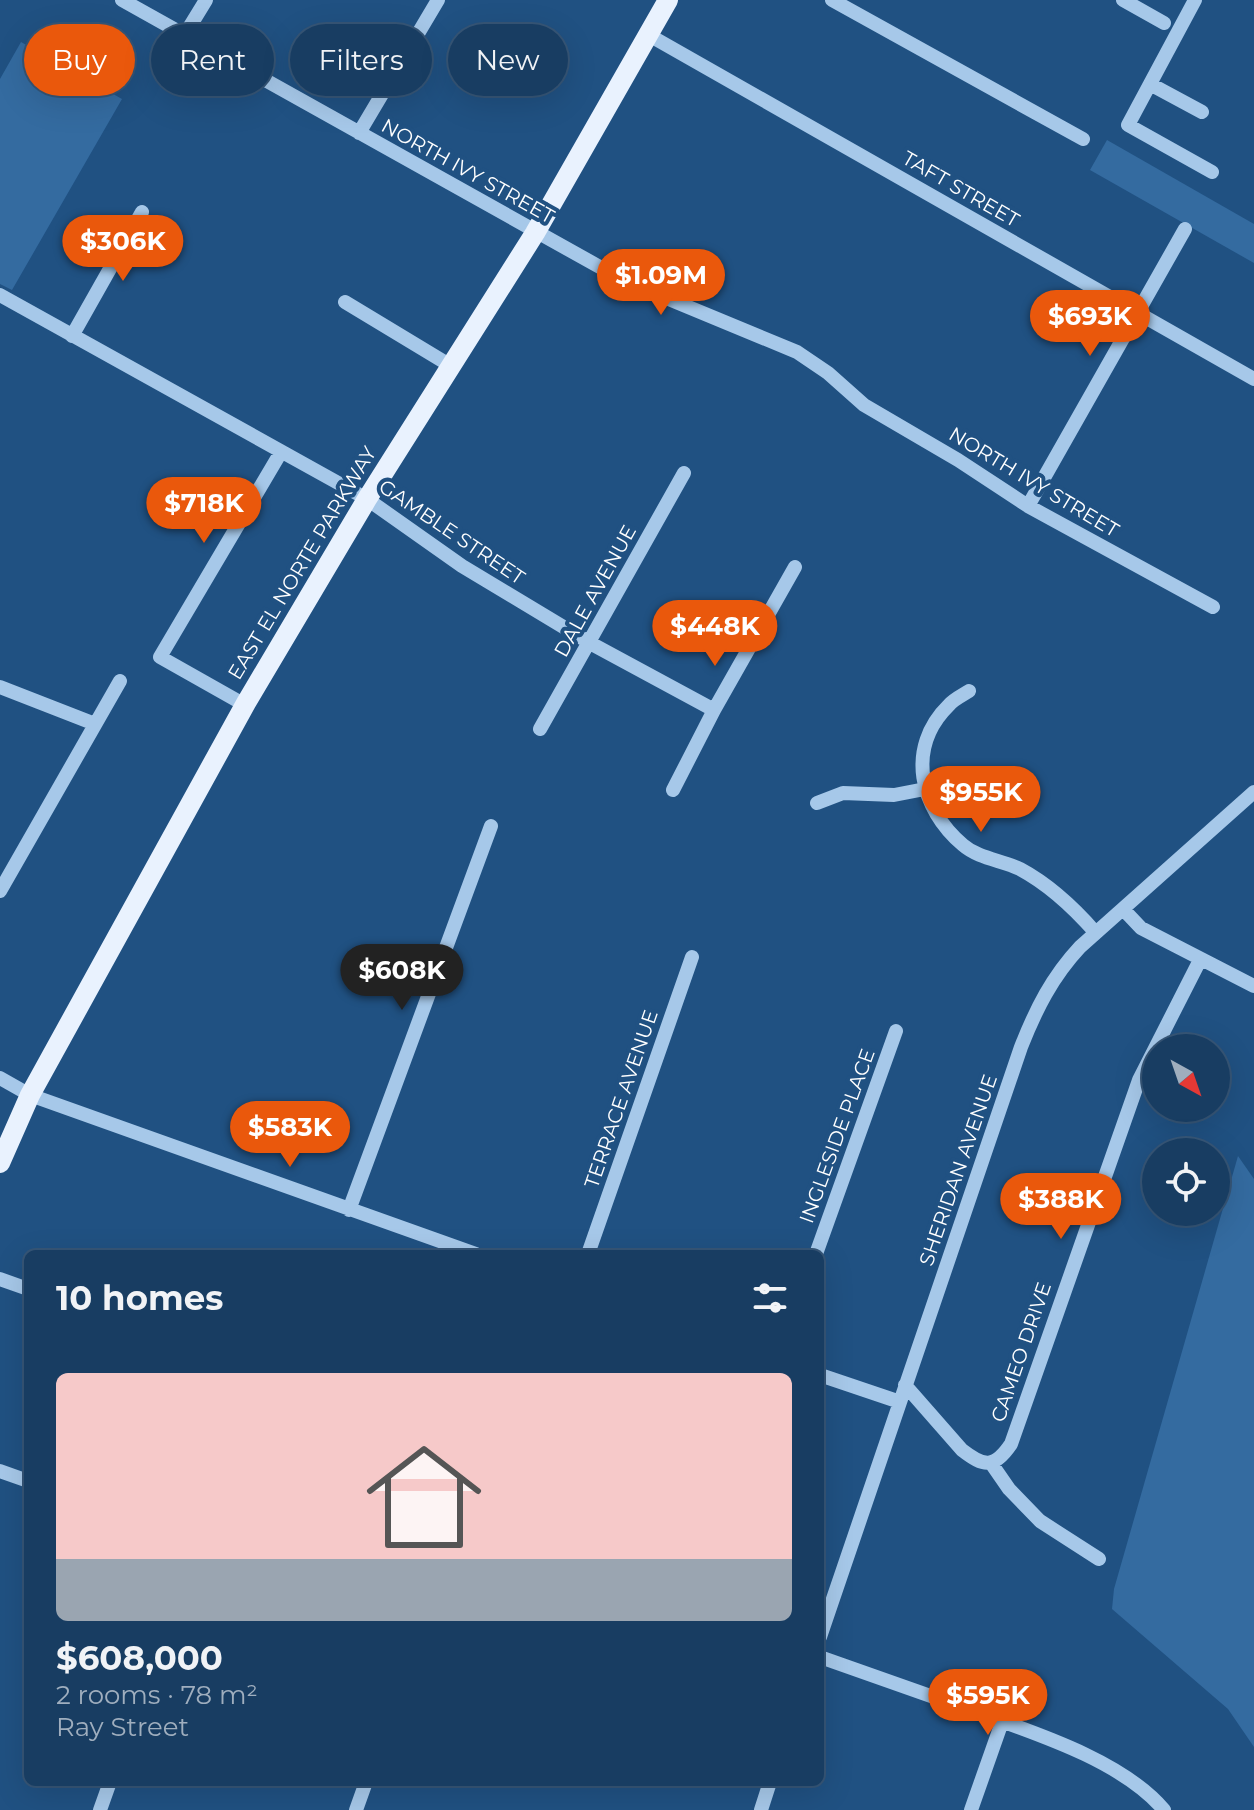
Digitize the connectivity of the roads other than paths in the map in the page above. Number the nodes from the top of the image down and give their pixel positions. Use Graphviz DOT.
graph roads {
  1 [pos="122,0"];
  2 [pos="206,0"];
  3 [pos="438,0"];
  4 [pos="668,0"];
  5 [pos="832,0"];
  6 [pos="1123,0"];
  7 [pos="1195,0"];
  8 [pos="1164,23"];
  9 [pos="163,24"];
  10 [pos="191,24"];
  11 [pos="647,34"];
  12 [pos="1150,84"];
  13 [pos="274,86"];
  14 [pos="1202,112"];
  15 [pos="359,133"];
  16 [pos="1083,139"];
  17 [pos="1212,172"];
  18 [pos="142,212"];
  19 [pos="1185,229"];
  20 [pos="535,233"];
  21 [pos="0,295"];
  22 [pos="345,302"];
  23 [pos="1138,313"];
  24 [pos="72,336"];
  25 [pos="451,366"];
  26 [pos="1254,379"];
  27 [pos="281,452"];
  28 [pos="684,473"];
  29 [pos="367,499"];
  30 [pos="1028,506"];
  31 [pos="795,567"];
  32 [pos="1213,607"];
  33 [pos="590,643"];
  34 [pos="120,681"];
  35 [pos="0,687"];
  36 [pos="969,691"];
  37 [pos="245,705"];
  38 [pos="714,710"];
  39 [pos="95,724"];
  40 [pos="540,729"];
  41 [pos="925,789"];
  42 [pos="673,790"];
  43 [pos="1254,792"];
  44 [pos="817,803"];
  45 [pos="491,826"];
  46 [pos="0,891"];
  47 [pos="1123,909"];
  48 [pos="1095,932"];
  49 [pos="692,957"];
  50 [pos="1200,960"];
  51 [pos="1254,986"];
  52 [pos="896,1031"];
  53 [pos="0,1078"];
  54 [pos="30,1095"];
  55 [pos="0,1163"];
  56 [pos="349,1210"];
  57 [pos="460,1250"];
  58 [pos="589,1250"];
  59 [pos="817,1250"];
  60 [pos="0,1279"];
  61 [pos="24,1288"];
  62 [pos="824,1376"];
  63 [pos="905,1385"];
  64 [pos="900,1402"];
  65 [pos="991,1463"];
  66 [pos="0,1471"];
  67 [pos="24,1480"];
  68 [pos="1099,1559"];
  69 [pos="824,1625"];
  70 [pos="824,1658"];
  71 [pos="1002,1722"];
  72 [pos="109,1786"];
  73 [pos="365,1786"];
  74 [pos="769,1786"];
  75 [pos="100,1810"];
  76 [pos="356,1810"];
  77 [pos="761,1810"];
  78 [pos="971,1810"];
  79 [pos="1164,1810"];
  1 -- 9 [label="street, NORTH IVY STREET"];
  2 -- 10 [label="street"];
  3 -- 15 [label="street"];
  4 -- 11 [label="main road, EAST EL NORTE PARKWAY"];
  5 -- 16 [label="street"];
  6 -- 8 [label="street"];
  7 -- 12 [label="street"];
  11 -- 20 [label="main road, EAST EL NORTE PARKWAY"];
  11 -- 23 [label="street, TAFT STREET"];
  12 -- 14 [label="street"];
  12 -- 17 [label="street"];
  13 -- 15 [label="street, NORTH IVY STREET"];
  15 -- 20 [label="street, NORTH IVY STREET"];
  18 -- 24 [label="street"];
  19 -- 23 [label="street"];
  20 -- 25 [label="main road, EAST EL NORTE PARKWAY"];
  20 -- 30 [label="street, NORTH IVY STREET"];
  21 -- 24 [label="street, GAMBLE STREET"];
  22 -- 25 [label="street"];
  23 -- 26 [label="street, TAFT STREET"];
  23 -- 30 [label="street"];
  24 -- 27 [label="street, GAMBLE STREET"];
  25 -- 29 [label="main road, EAST EL NORTE PARKWAY"];
  27 -- 29 [label="street, GAMBLE STREET"];
  27 -- 37 [label="street"];
  28 -- 33 [label="street, DALE AVENUE"];
  29 -- 33 [label="street, GAMBLE STREET"];
  29 -- 37 [label="main road, EAST EL NORTE PARKWAY"];
  30 -- 32 [label="street, NORTH IVY STREET"];
  31 -- 38 [label="street"];
  33 -- 38 [label="street, GAMBLE STREET"];
  33 -- 40 [label="street, DALE AVENUE"];
  34 -- 39 [label="street"];
  35 -- 39 [label="street"];
  36 -- 41 [label="street"];
  37 -- 54 [label="main road, EAST EL NORTE PARKWAY"];
  38 -- 42 [label="street"];
  39 -- 46 [label="street"];
  41 -- 44 [label="street"];
  41 -- 48 [label="street"];
  43 -- 47 [label="street, SHERIDAN AVENUE"];
  45 -- 56 [label="street"];
  47 -- 48 [label="street, SHERIDAN AVENUE"];
  47 -- 50 [label="street"];
  48 -- 63 [label="street, SHERIDAN AVENUE"];
  49 -- 58 [label="street, TERRACE AVENUE"];
  50 -- 51 [label="street"];
  50 -- 65 [label="street, CAMEO DRIVE"];
  52 -- 59 [label="street, INGLESIDE PLACE"];
  53 -- 54 [label="street"];
  54 -- 55 [label="main road, EAST EL NORTE PARKWAY"];
  54 -- 56 [label="street"];
  56 -- 57 [label="street"];
  60 -- 61 [label="street"];
  62 -- 64 [label="street"];
  63 -- 64 [label="street, SHERIDAN AVENUE"];
  63 -- 65 [label="street"];
  64 -- 69 [label="street, SHERIDAN AVENUE"];
  65 -- 68 [label="street"];
  66 -- 67 [label="street"];
  70 -- 71 [label="street"];
  71 -- 78 [label="street"];
  71 -- 79 [label="street"];
  72 -- 75 [label="street"];
  73 -- 76 [label="street"];
  74 -- 77 [label="street"];
}
